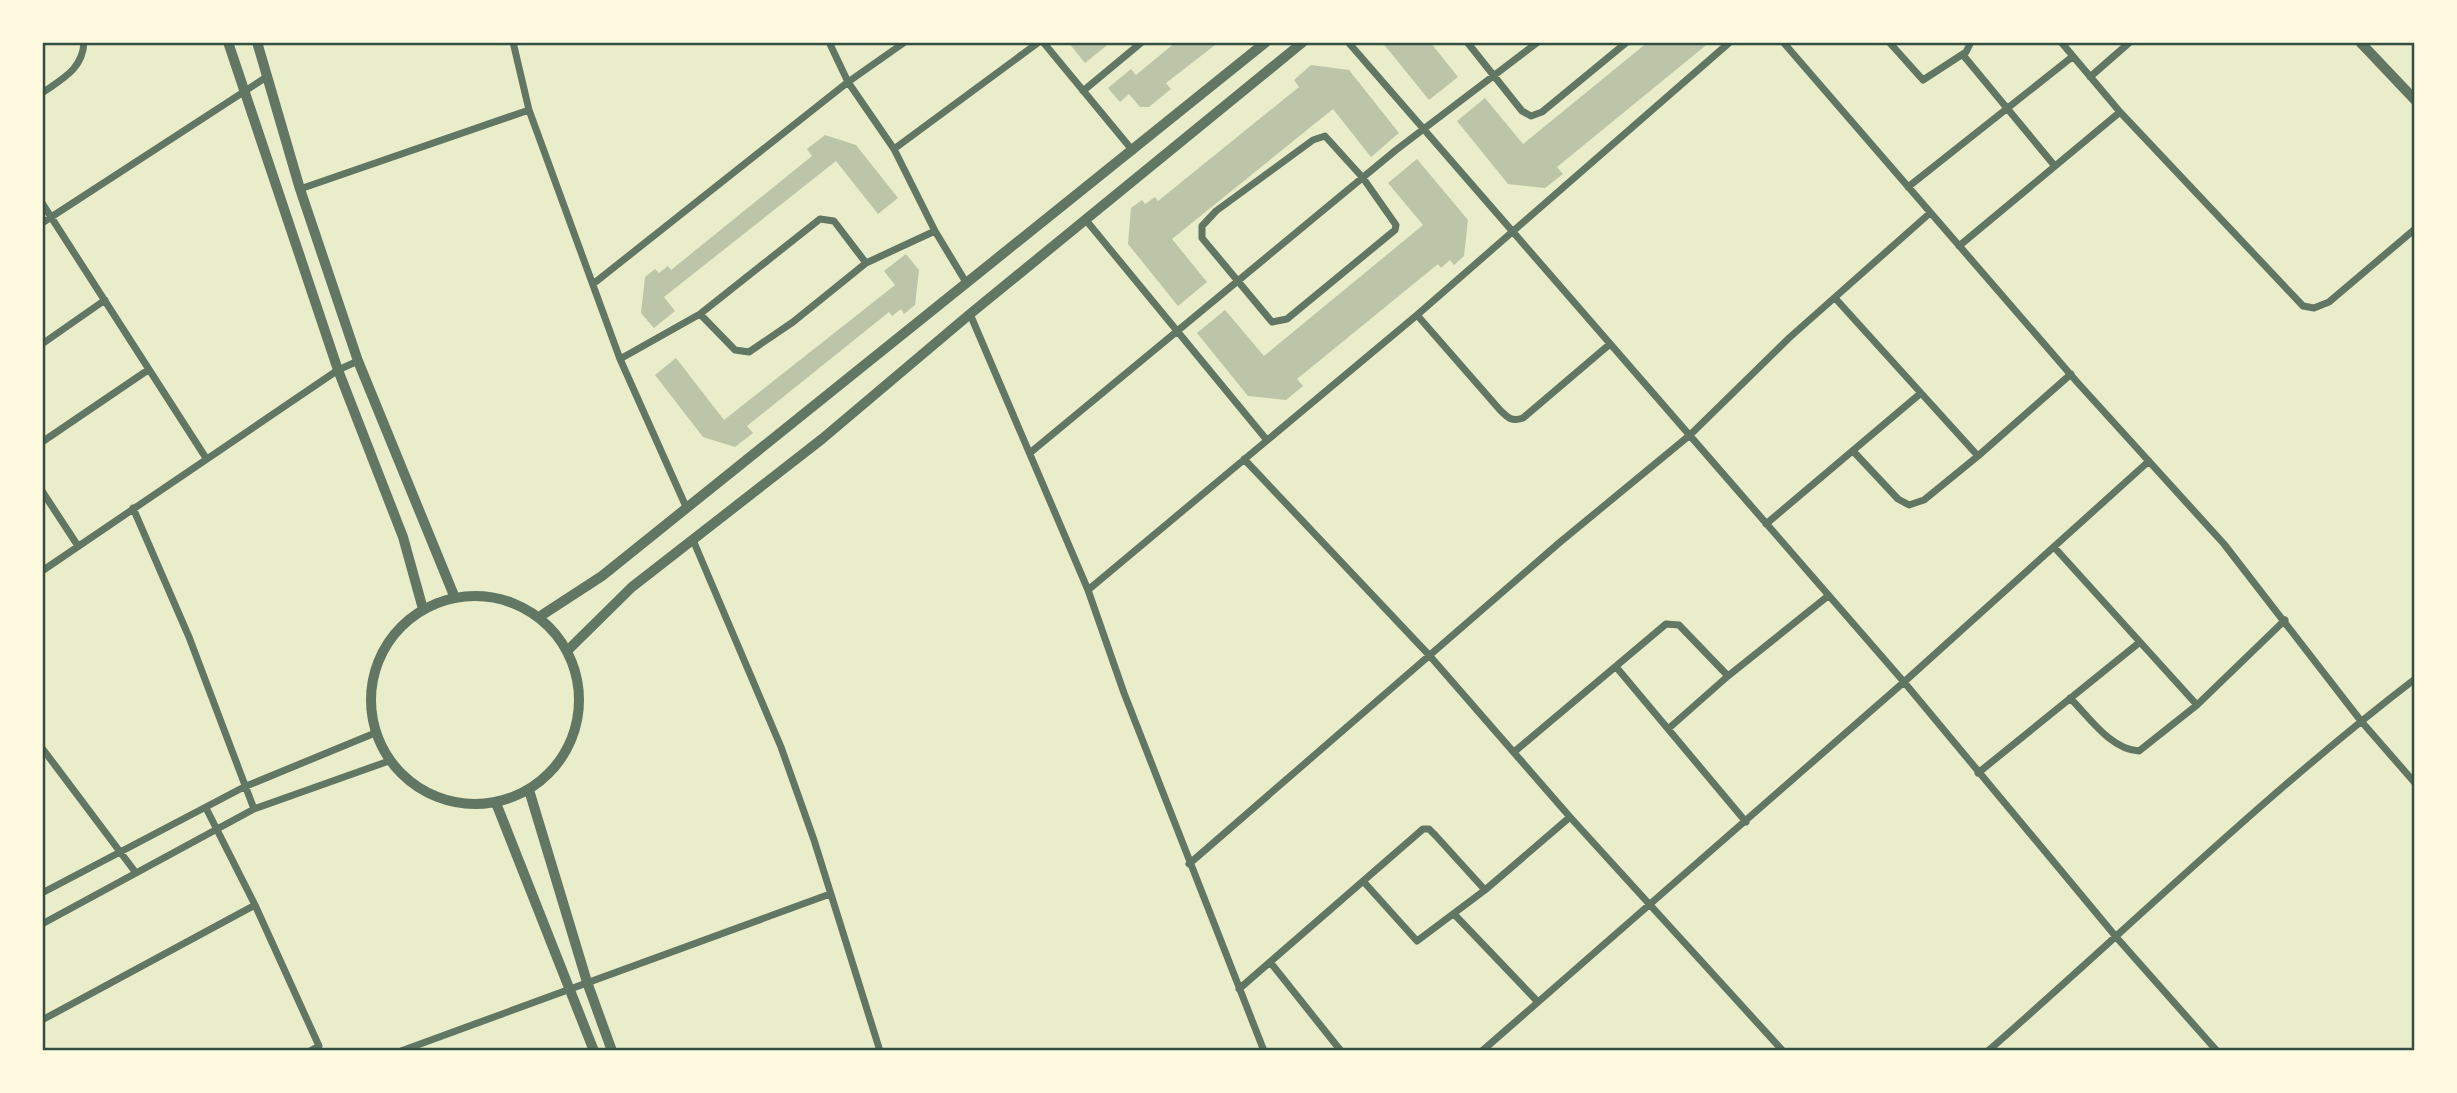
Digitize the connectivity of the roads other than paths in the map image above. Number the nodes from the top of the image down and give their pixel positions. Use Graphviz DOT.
graph roads {
  1 [pos="84,42"];
  2 [pos="228,42"];
  3 [pos="257,42"];
  4 [pos="513,42"];
  5 [pos="829,42"];
  6 [pos="905,42"];
  7 [pos="1041,42"];
  8 [pos="1142,42"];
  9 [pos="1266,42"];
  10 [pos="1303,42"];
  11 [pos="1348,42"];
  12 [pos="1466,42"];
  13 [pos="1538,42"];
  14 [pos="1627,42"];
  15 [pos="1730,42"];
  16 [pos="1783,42"];
  17 [pos="1889,42"];
  18 [pos="1971,42"];
  19 [pos="2061,42"];
  20 [pos="2130,42"];
  21 [pos="2360,42"];
  22 [pos="1963,55"];
  23 [pos="2073,57"];
  24 [pos="268,76"];
  25 [pos="1495,77"];
  26 [pos="2090,77"];
  27 [pos="848,82"];
  28 [pos="1083,91"];
  29 [pos="42,93"];
  30 [pos="244,93"];
  31 [pos="2415,100"];
  32 [pos="2007,109"];
  33 [pos="529,110"];
  34 [pos="2120,112"];
  35 [pos="1423,130"];
  36 [pos="894,149"];
  37 [pos="1133,152"];
  38 [pos="2054,165"];
  39 [pos="1363,178"];
  40 [pos="1908,187"];
  41 [pos="300,189"];
  42 [pos="42,203"];
  43 [pos="1930,213"];
  44 [pos="51,216"];
  45 [pos="1085,219"];
  46 [pos="42,223"];
  47 [pos="2415,229"];
  48 [pos="935,231"];
  49 [pos="1511,231"];
  50 [pos="1959,246"];
  51 [pos="866,262"];
  52 [pos="1238,281"];
  53 [pos="593,284"];
  54 [pos="967,285"];
  55 [pos="1835,298"];
  56 [pos="105,300"];
  57 [pos="700,314"];
  58 [pos="970,314"];
  59 [pos="1416,314"];
  60 [pos="1177,333"];
  61 [pos="42,344"];
  62 [pos="1611,344"];
  63 [pos="620,359"];
  64 [pos="358,361"];
  65 [pos="148,370"];
  66 [pos="338,370"];
  67 [pos="2071,374"];
  68 [pos="1921,393"];
  69 [pos="1690,435"];
  70 [pos="1266,439"];
  71 [pos="42,442"];
  72 [pos="1853,451"];
  73 [pos="1031,452"];
  74 [pos="1978,456"];
  75 [pos="206,458"];
  76 [pos="1244,459"];
  77 [pos="2149,461"];
  78 [pos="42,491"];
  79 [pos="133,508"];
  80 [pos="687,509"];
  81 [pos="1766,524"];
  82 [pos="693,540"];
  83 [pos="78,546"];
  84 [pos="2054,547"];
  85 [pos="42,570"];
  86 [pos="1088,590"];
  87 [pos="1828,596"];
  88 [pos="455,598"];
  89 [pos="423,609"];
  90 [pos="539,617"];
  91 [pos="2285,620"];
  92 [pos="2140,642"];
  93 [pos="567,651"];
  94 [pos="1429,654"];
  95 [pos="1617,668"];
  96 [pos="1728,676"];
  97 [pos="2415,679"];
  98 [pos="1903,682"];
  99 [pos="2070,698"];
  100 [pos="2197,705"];
  101 [pos="2361,721"];
  102 [pos="1668,729"];
  103 [pos="375,733"];
  104 [pos="42,748"];
  105 [pos="1514,752"];
  106 [pos="389,761"];
  107 [pos="1978,773"];
  108 [pos="2415,783"];
  109 [pos="244,787"];
  110 [pos="529,790"];
  111 [pos="496,803"];
  112 [pos="206,808"];
  113 [pos="254,809"];
  114 [pos="1570,817"];
  115 [pos="1746,821"];
  116 [pos="216,828"];
  117 [pos="121,853"];
  118 [pos="1189,864"];
  119 [pos="136,873"];
  120 [pos="1363,881"];
  121 [pos="1485,890"];
  122 [pos="42,893"];
  123 [pos="830,894"];
  124 [pos="255,905"];
  125 [pos="1650,905"];
  126 [pos="1454,914"];
  127 [pos="42,924"];
  128 [pos="2117,938"];
  129 [pos="1270,962"];
  130 [pos="587,982"];
  131 [pos="571,988"];
  132 [pos="1239,989"];
  133 [pos="1538,1002"];
  134 [pos="42,1020"];
  135 [pos="320,1049"];
  136 [pos="310,1051"];
  137 [pos="401,1051"];
  138 [pos="594,1051"];
  139 [pos="612,1051"];
  140 [pos="880,1051"];
  141 [pos="1264,1051"];
  142 [pos="1341,1051"];
  143 [pos="1482,1051"];
  144 [pos="1783,1051"];
  145 [pos="1988,1051"];
  146 [pos="2217,1051"];
  1 -- 29 [label="street"];
  2 -- 30 [label="street"];
  3 -- 24 [label="street"];
  4 -- 33 [label="street"];
  5 -- 27 [label="street"];
  6 -- 27 [label="street"];
  7 -- 28 [label="street"];
  7 -- 36 [label="street"];
  8 -- 28 [label="street"];
  9 -- 37 [label="street"];
  10 -- 45 [label="street"];
  11 -- 35 [label="street"];
  12 -- 25 [label="street"];
  13 -- 25 [label="street"];
  14 -- 25 [label="street"];
  15 -- 49 [label="street"];
  16 -- 40 [label="street"];
  17 -- 22 [label="street"];
  18 -- 22 [label="street"];
  19 -- 23 [label="street"];
  20 -- 26 [label="street"];
  21 -- 31 [label="street"];
  22 -- 32 [label="street"];
  23 -- 26 [label="street"];
  23 -- 32 [label="street"];
  24 -- 30 [label="street"];
  24 -- 41 [label="street"];
  25 -- 35 [label="street"];
  26 -- 34 [label="street"];
  27 -- 36 [label="street"];
  27 -- 53 [label="street"];
  28 -- 37 [label="street"];
  30 -- 44 [label="street"];
  30 -- 66 [label="street"];
  32 -- 38 [label="street"];
  32 -- 40 [label="street"];
  33 -- 41 [label="street"];
  33 -- 53 [label="street"];
  34 -- 38 [label="street"];
  34 -- 47 [label="street"];
  35 -- 39 [label="street"];
  35 -- 49 [label="street"];
  36 -- 48 [label="street"];
  37 -- 54 [label="street"];
  38 -- 50 [label="street"];
  39 -- 52 [label="street"];
  39 -- 52 [label="street"];
  39 -- 52 [label="street"];
  40 -- 43 [label="street"];
  41 -- 64 [label="street"];
  42 -- 44 [label="street"];
  43 -- 50 [label="street"];
  43 -- 55 [label="street"];
  44 -- 46 [label="street"];
  44 -- 56 [label="street"];
  45 -- 58 [label="street"];
  45 -- 60 [label="street"];
  48 -- 51 [label="street"];
  48 -- 54 [label="street"];
  49 -- 59 [label="street"];
  49 -- 62 [label="street"];
  50 -- 67 [label="street"];
  51 -- 57 [label="street"];
  51 -- 57 [label="street"];
  52 -- 60 [label="street"];
  53 -- 63 [label="street"];
  54 -- 80 [label="street"];
  55 -- 68 [label="street"];
  55 -- 69 [label="street"];
  56 -- 61 [label="street"];
  56 -- 65 [label="street"];
  57 -- 63 [label="street"];
  58 -- 73 [label="street"];
  58 -- 82 [label="street"];
  59 -- 62 [label="street"];
  59 -- 70 [label="street"];
  60 -- 70 [label="street"];
  60 -- 73 [label="street"];
  62 -- 69 [label="street"];
  63 -- 80 [label="street"];
  64 -- 66 [label="street"];
  64 -- 88 [label="street"];
  65 -- 71 [label="street"];
  65 -- 75 [label="street"];
  66 -- 75 [label="street"];
  66 -- 89 [label="street"];
  67 -- 74 [label="street"];
  67 -- 77 [label="street"];
  68 -- 72 [label="street"];
  68 -- 74 [label="street"];
  69 -- 81 [label="street"];
  69 -- 94 [label="street"];
  70 -- 76 [label="street"];
  72 -- 74 [label="street"];
  72 -- 81 [label="street"];
  73 -- 86 [label="street"];
  75 -- 79 [label="street"];
  76 -- 86 [label="street"];
  76 -- 94 [label="street"];
  77 -- 84 [label="street"];
  77 -- 91 [label="street"];
  78 -- 83 [label="street"];
  79 -- 83 [label="street"];
  79 -- 109 [label="street"];
  80 -- 90 [label="street"];
  81 -- 87 [label="street"];
  82 -- 93 [label="street"];
  82 -- 123 [label="street"];
  83 -- 85 [label="street"];
  84 -- 92 [label="street"];
  84 -- 98 [label="street"];
  86 -- 118 [label="street"];
  87 -- 96 [label="street"];
  87 -- 98 [label="street"];
  88 -- 89 [label="street"];
  88 -- 90 [label="street"];
  89 -- 103 [label="street"];
  90 -- 93 [label="street"];
  91 -- 100 [label="street"];
  91 -- 101 [label="street"];
  92 -- 99 [label="street"];
  92 -- 100 [label="street"];
  93 -- 110 [label="street"];
  94 -- 105 [label="street"];
  94 -- 118 [label="street"];
  95 -- 96 [label="street"];
  95 -- 102 [label="street"];
  95 -- 105 [label="street"];
  96 -- 102 [label="street"];
  97 -- 101 [label="street"];
  98 -- 107 [label="street"];
  98 -- 115 [label="street"];
  99 -- 100 [label="street"];
  99 -- 107 [label="street"];
  101 -- 108 [label="street"];
  101 -- 128 [label="street"];
  102 -- 115 [label="street"];
  103 -- 106 [label="street"];
  103 -- 109 [label="street"];
  104 -- 117 [label="street"];
  105 -- 114 [label="street"];
  106 -- 111 [label="street"];
  106 -- 113 [label="street"];
  107 -- 128 [label="street"];
  109 -- 112 [label="street"];
  109 -- 113 [label="street"];
  110 -- 111 [label="street"];
  110 -- 130 [label="street"];
  111 -- 131 [label="street"];
  112 -- 116 [label="street"];
  112 -- 117 [label="street"];
  113 -- 116 [label="street"];
  114 -- 121 [label="street"];
  114 -- 125 [label="street"];
  115 -- 125 [label="street"];
  116 -- 119 [label="street"];
  116 -- 124 [label="street"];
  117 -- 119 [label="street"];
  117 -- 122 [label="street"];
  118 -- 132 [label="street"];
  119 -- 127 [label="street"];
  120 -- 121 [label="street"];
  120 -- 126 [label="street"];
  120 -- 129 [label="street"];
  121 -- 126 [label="street"];
  123 -- 130 [label="street"];
  123 -- 140 [label="street"];
  124 -- 134 [label="street"];
  124 -- 135 [label="street"];
  125 -- 133 [label="street"];
  125 -- 144 [label="street"];
  126 -- 133 [label="street"];
  128 -- 145 [label="street"];
  128 -- 146 [label="street"];
  129 -- 132 [label="street"];
  129 -- 142 [label="street"];
  130 -- 131 [label="street"];
  130 -- 139 [label="street"];
  131 -- 137 [label="street"];
  131 -- 138 [label="street"];
  132 -- 141 [label="street"];
  133 -- 143 [label="street"];
  135 -- 136 [label="street"];
}
